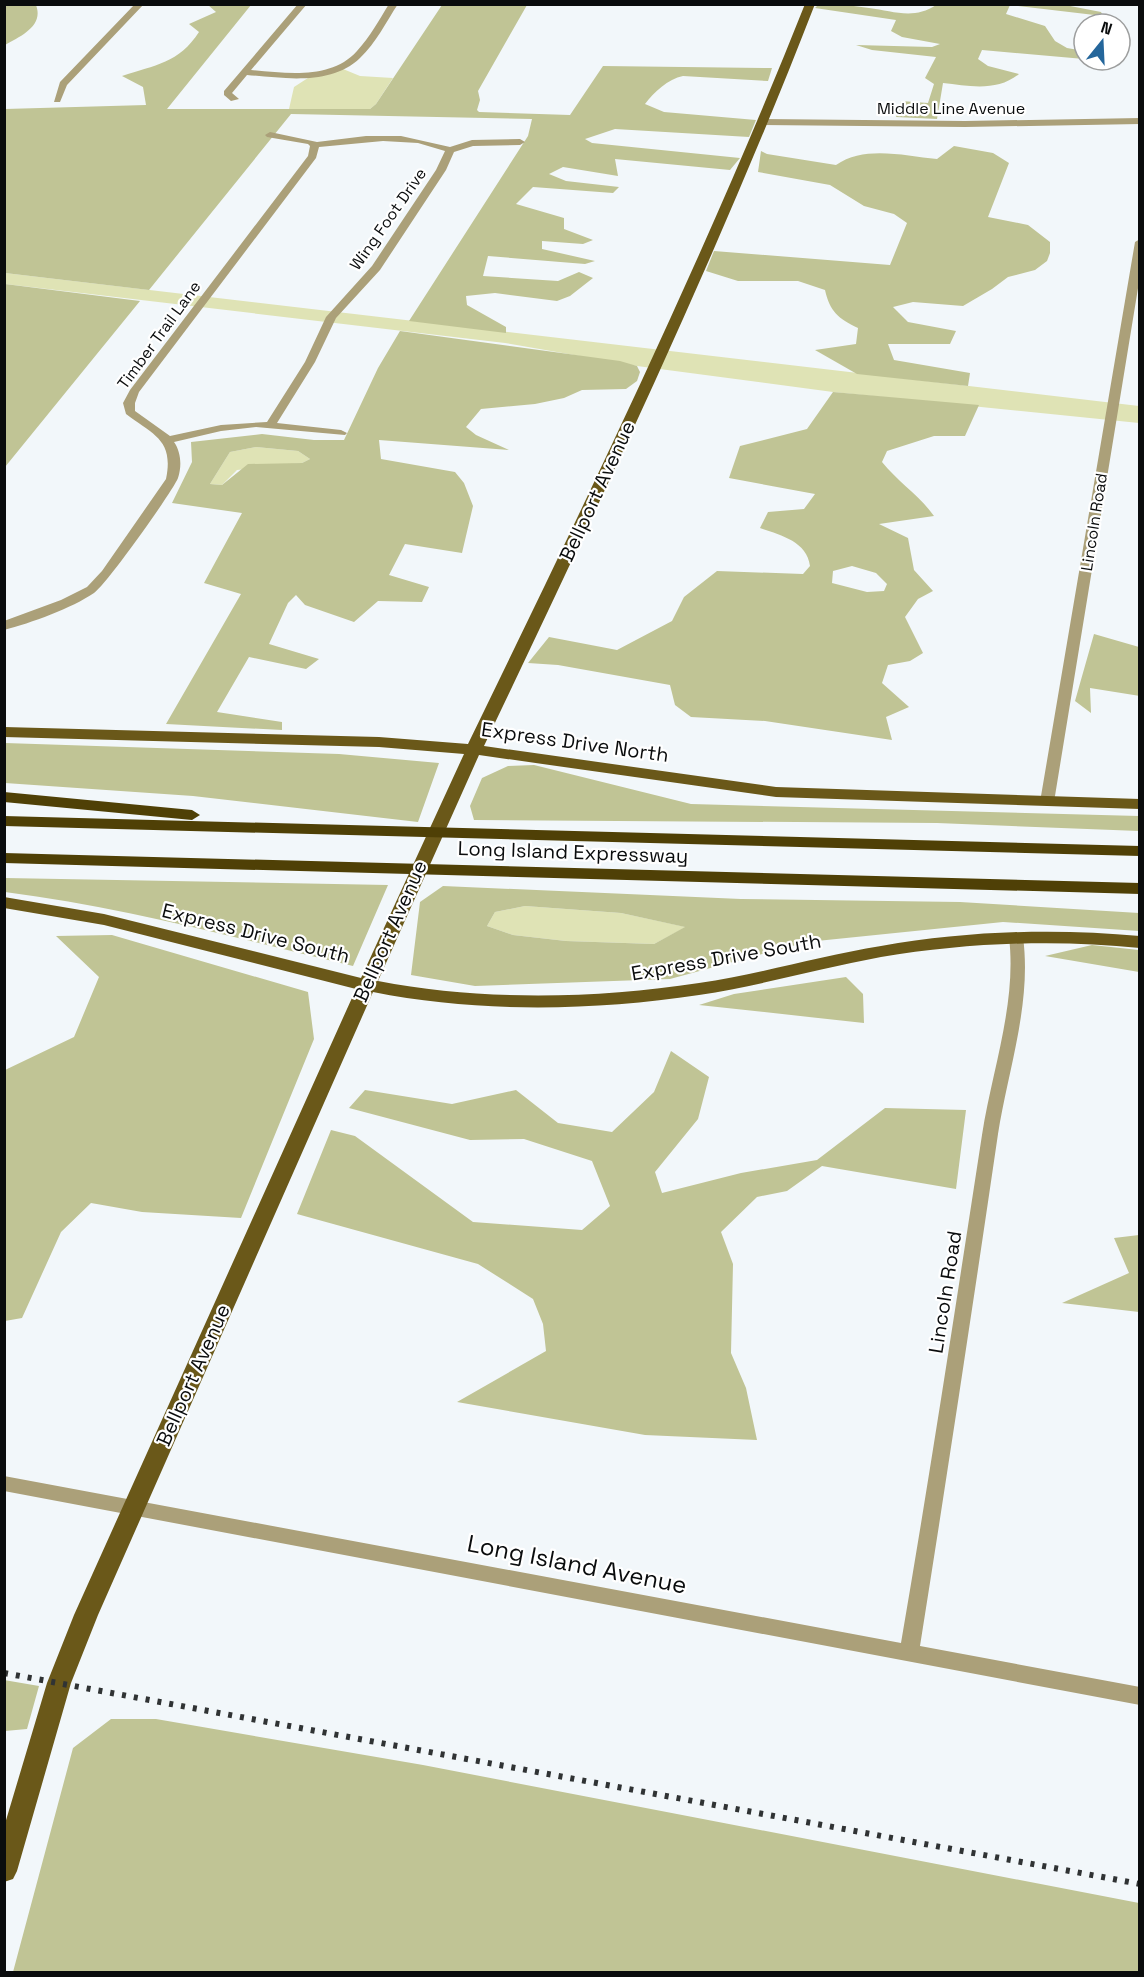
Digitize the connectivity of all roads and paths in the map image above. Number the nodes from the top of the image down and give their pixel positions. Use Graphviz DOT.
graph roads {
  1 [pos="140,4"];
  2 [pos="303,4"];
  3 [pos="394,4"];
  4 [pos="810,4"];
  5 [pos="245,72"];
  6 [pos="234,99"];
  7 [pos="57,100"];
  8 [pos="1140,121"];
  9 [pos="764,123"];
  10 [pos="270,135"];
  11 [pos="520,142"];
  12 [pos="315,145"];
  13 [pos="450,150"];
  14 [pos="1140,242"];
  15 [pos="271,424"];
  16 [pos="341,433"];
  17 [pos="169,440"];
  18 [pos="4,626"];
  19 [pos="4,732"];
  20 [pos="473,749"];
  21 [pos="4,798"];
  22 [pos="1047,802"];
  23 [pos="1140,804"];
  24 [pos="4,821"];
  25 [pos="286,829"];
  26 [pos="1140,851"];
  27 [pos="4,858"];
  28 [pos="1134,889"];
  29 [pos="4,902"];
  30 [pos="1016,937"];
  31 [pos="1140,942"];
  32 [pos="367,985"];
  33 [pos="4,1483"];
  34 [pos="134,1507"];
  35 [pos="909,1653"];
  36 [pos="1140,1696"];
  37 [pos="4,1871"];
  1 -- 7 [label="street"];
  2 -- 5 [label="street"];
  3 -- 5 [label="street"];
  4 -- 9 [label="main road, Bellport Avenue"];
  5 -- 6 [label="street"];
  8 -- 9 [label="street, Middle Line Avenue"];
  9 -- 20 [label="main road, Bellport Avenue"];
  10 -- 12 [label="street"];
  11 -- 13 [label="street"];
  12 -- 13 [label="street"];
  12 -- 17 [label="street, Timber Trail Lane"];
  13 -- 15 [label="street, Wing Foot Drive"];
  14 -- 22 [label="street, Lincoln Road"];
  15 -- 16 [label="street"];
  15 -- 17 [label="street"];
  17 -- 18 [label="street"];
  19 -- 20 [label="main road, Express Drive North"];
  20 -- 22 [label="main road, Express Drive North"];
  20 -- 32 [label="main road, Bellport Avenue"];
  21 -- 25 [label="highway"];
  22 -- 23 [label="main road, Express Drive North"];
  24 -- 25 [label="highway, Long Island Expressway"];
  25 -- 26 [label="highway, Long Island Expressway"];
  27 -- 28 [label="highway, Long Island Expressway"];
  29 -- 32 [label="main road, Express Drive South"];
  30 -- 31 [label="main road, Express Drive South"];
  30 -- 32 [label="main road, Express Drive South"];
  30 -- 35 [label="street, Lincoln Road"];
  32 -- 34 [label="main road, Bellport Avenue"];
  33 -- 34 [label="street, Long Island Avenue"];
  34 -- 35 [label="street, Long Island Avenue"];
  34 -- 37 [label="main road, Bellport Avenue"];
  35 -- 36 [label="street, Long Island Avenue"];
}
